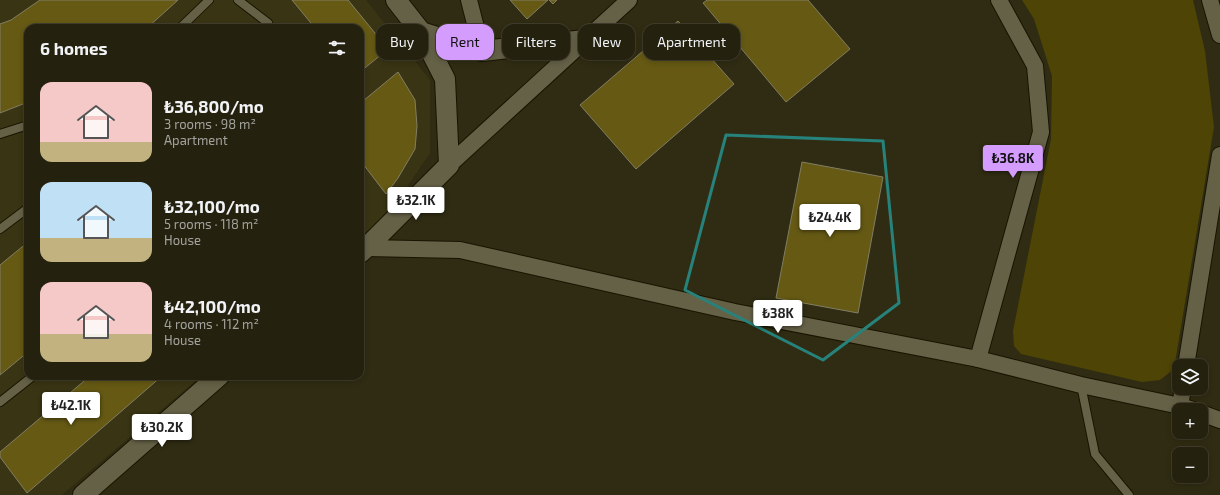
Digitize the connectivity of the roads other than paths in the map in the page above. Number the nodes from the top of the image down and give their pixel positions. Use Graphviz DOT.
graph roads {
  1 [pos="209,0"];
  2 [pos="238,0"];
  3 [pos="396,0"];
  4 [pos="469,0"];
  5 [pos="629,0"];
  6 [pos="999,0"];
  7 [pos="1210,0"];
  8 [pos="184,24"];
  9 [pos="265,24"];
  10 [pos="415,24"];
  11 [pos="475,24"];
  12 [pos="603,24"];
  13 [pos="1220,35"];
  14 [pos="578,41"];
  15 [pos="428,46"];
  16 [pos="578,47"];
  17 [pos="494,50"];
  18 [pos="24,126"];
  19 [pos="0,134"];
  20 [pos="1220,156"];
  21 [pos="449,165"];
  22 [pos="24,211"];
  23 [pos="0,229"];
  24 [pos="364,249"];
  25 [pos="364,250"];
  26 [pos="978,359"];
  27 [pos="1187,359"];
  28 [pos="28,380"];
  29 [pos="214,380"];
  30 [pos="1081,385"];
  31 [pos="0,402"];
  32 [pos="1172,405"];
  33 [pos="1208,416"];
  34 [pos="1220,420"];
  35 [pos="83,495"];
  36 [pos="1130,495"];
  1 -- 8 [label="lane"];
  2 -- 9 [label="lane"];
  3 -- 10 [label="street"];
  4 -- 11 [label="street"];
  5 -- 12 [label="street"];
  6 -- 26 [label="street"];
  7 -- 13 [label="street"];
  14 -- 17 [label="street"];
  15 -- 21 [label="street"];
  16 -- 21 [label="street"];
  18 -- 19 [label="lane"];
  20 -- 27 [label="street"];
  21 -- 24 [label="street"];
  22 -- 23 [label="lane"];
  25 -- 26 [label="street"];
  26 -- 30 [label="street"];
  28 -- 31 [label="lane"];
  29 -- 35 [label="street"];
  30 -- 32 [label="street"];
  30 -- 36 [label="lane"];
  33 -- 34 [label="street"];
}
